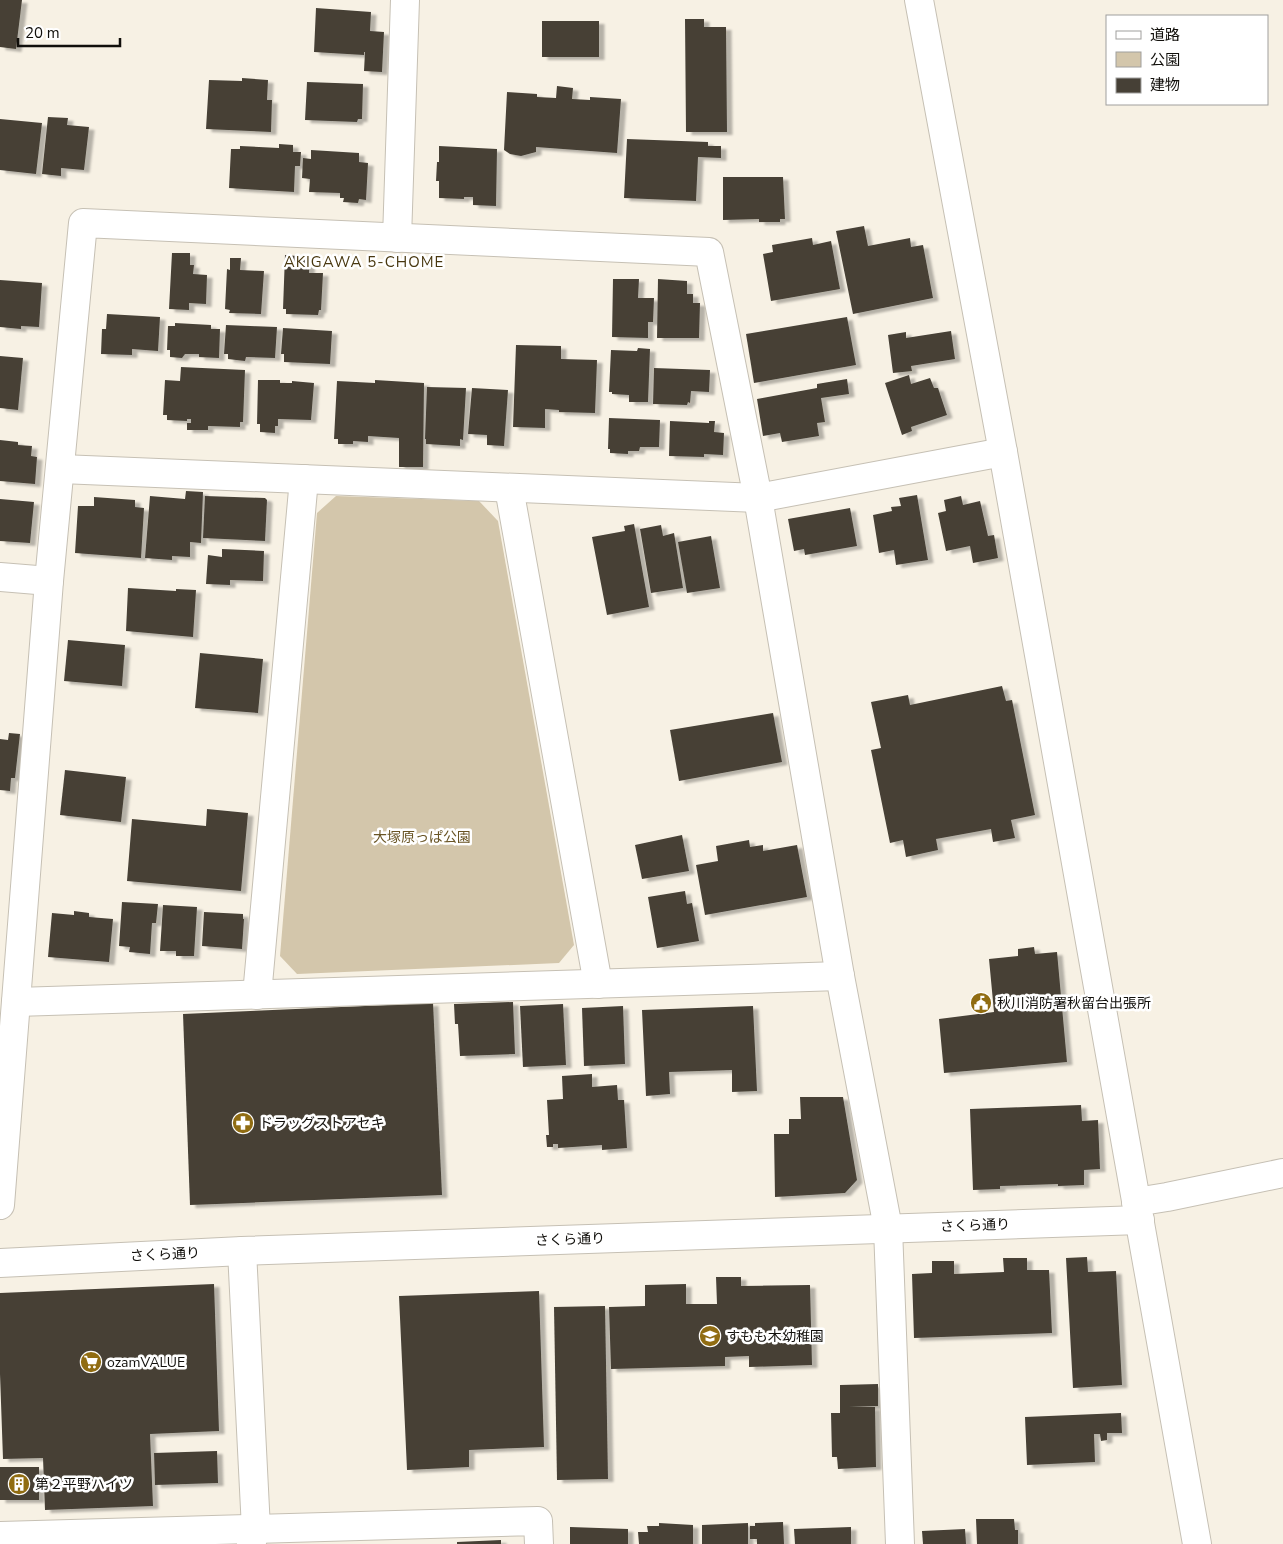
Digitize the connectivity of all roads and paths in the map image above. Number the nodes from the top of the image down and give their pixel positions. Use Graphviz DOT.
graph roads {
  1 [pos="405,0"];
  2 [pos="919,0"];
  3 [pos="397,238"];
  4 [pos="1003,452"];
  5 [pos="61,469"];
  6 [pos="304,479"];
  7 [pos="509,488"];
  8 [pos="758,498"];
  9 [pos="0,577"];
  10 [pos="49,581"];
  11 [pos="840,976"];
  12 [pos="598,984"];
  13 [pos="257,995"];
  14 [pos="16,1002"];
  15 [pos="1283,1173"];
  16 [pos="0,1205"];
  17 [pos="1138,1211"];
  18 [pos="888,1228"];
  19 [pos="242,1250"];
  20 [pos="0,1263"];
  21 [pos="368,1535"];
  22 [pos="0,1536"];
  23 [pos="253,1537"];
  24 [pos="539,1544"];
  25 [pos="900,1544"];
  26 [pos="1197,1544"];
  1 -- 3 [label="street"];
  2 -- 4 [label="street"];
  3 -- 5 [label="street"];
  3 -- 8 [label="street"];
  4 -- 8 [label="street"];
  4 -- 17 [label="street"];
  5 -- 6 [label="street"];
  5 -- 10 [label="street"];
  6 -- 7 [label="street"];
  6 -- 13 [label="street"];
  7 -- 8 [label="street"];
  7 -- 12 [label="street"];
  8 -- 11 [label="street"];
  9 -- 10 [label="street"];
  10 -- 14 [label="street"];
  11 -- 12 [label="street"];
  11 -- 18 [label="street"];
  12 -- 13 [label="street"];
  13 -- 14 [label="street"];
  14 -- 16 [label="street"];
  15 -- 17 [label="street, さくら通り"];
  17 -- 18 [label="street, さくら通り"];
  17 -- 26 [label="street"];
  18 -- 19 [label="street, さくら通り"];
  18 -- 25 [label="street"];
  19 -- 20 [label="street, さくら通り"];
  19 -- 23 [label="street"];
  21 -- 23 [label="street"];
  21 -- 24 [label="street"];
  22 -- 23 [label="street"];
}
